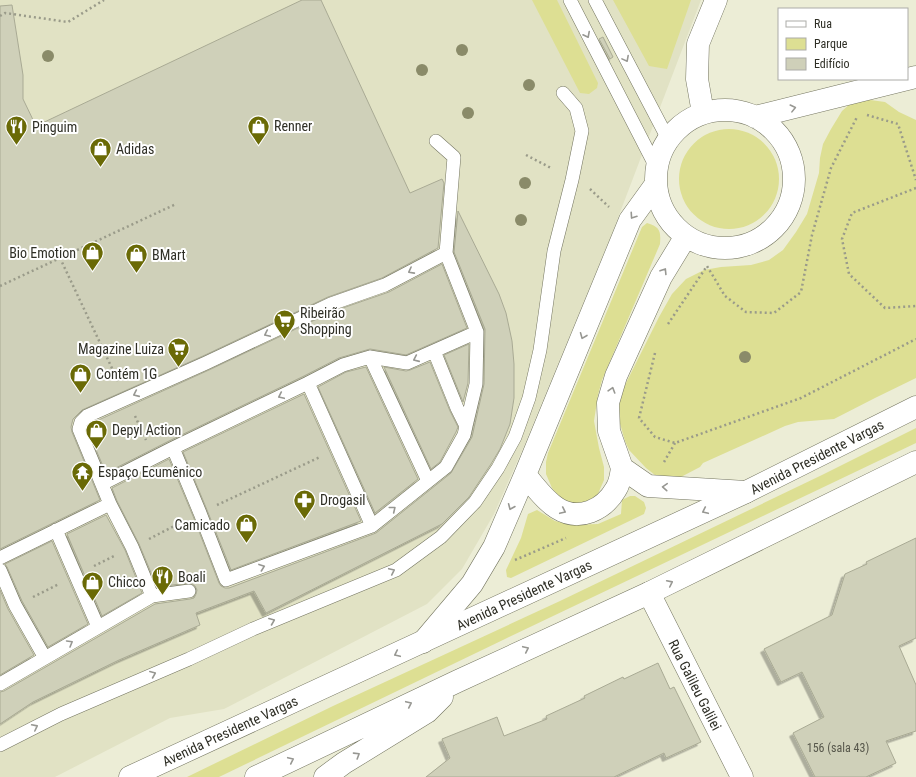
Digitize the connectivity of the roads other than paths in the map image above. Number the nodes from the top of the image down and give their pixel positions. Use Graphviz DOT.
graph roads {
  1 [pos="570,0"];
  2 [pos="595,0"];
  3 [pos="716,0"];
  4 [pos="904,80"];
  5 [pos="563,93"];
  6 [pos="703,113"];
  7 [pos="755,117"];
  8 [pos="668,139"];
  9 [pos="436,142"];
  10 [pos="656,176"];
  11 [pos="686,236"];
  12 [pos="446,253"];
  13 [pos="477,332"];
  14 [pos="434,352"];
  15 [pos="370,358"];
  16 [pos="308,383"];
  17 [pos="916,407"];
  18 [pos="466,426"];
  19 [pos="172,448"];
  20 [pos="916,462"];
  21 [pos="622,468"];
  22 [pos="526,474"];
  23 [pos="428,481"];
  24 [pos="102,484"];
  25 [pos="746,492"];
  26 [pos="110,504"];
  27 [pos="372,526"];
  28 [pos="56,530"];
  29 [pos="0,558"];
  30 [pos="0,570"];
  31 [pos="189,591"];
  32 [pos="649,593"];
  33 [pos="152,596"];
  34 [pos="98,627"];
  35 [pos="423,642"];
  36 [pos="44,658"];
  37 [pos="458,681"];
  38 [pos="0,684"];
  39 [pos="0,745"];
  40 [pos="130,777"];
  41 [pos="256,777"];
  42 [pos="325,777"];
  43 [pos="742,777"];
  1 -- 10 [label="lane, one-way"];
  2 -- 8 [label="lane, one-way"];
  3 -- 6 [label="street"];
  7 -- 4 [label="street, one-way"];
  39 -- 5 [label="lane, one-way"];
  6 -- 7 [label="street"];
  6 -- 8 [label="street"];
  7 -- 11 [label="street"];
  8 -- 10 [label="street"];
  9 -- 12 [label="lane"];
  10 -- 11 [label="street"];
  10 -- 22 [label="street, one-way"];
  21 -- 11 [label="street, one-way"];
  12 -- 13 [label="lane"];
  12 -- 24 [label="lane, one-way"];
  13 -- 14 [label="lane"];
  13 -- 18 [label="lane"];
  14 -- 15 [label="lane, one-way"];
  14 -- 18 [label="lane"];
  15 -- 16 [label="lane"];
  15 -- 23 [label="lane"];
  16 -- 19 [label="lane, one-way"];
  16 -- 27 [label="lane"];
  17 -- 25 [label="street, Avenida Presidente Vargas"];
  18 -- 23 [label="lane"];
  19 -- 24 [label="lane"];
  19 -- 27 [label="lane, one-way"];
  32 -- 20 [label="street, one-way"];
  22 -- 21 [label="street, one-way"];
  25 -- 21 [label="street, one-way"];
  22 -- 35 [label="street, one-way"];
  27 -- 23 [label="lane, one-way"];
  24 -- 26 [label="lane"];
  25 -- 35 [label="street, Avenida Presidente Vargas, one-way"];
  26 -- 28 [label="lane"];
  26 -- 33 [label="lane"];
  28 -- 29 [label="lane"];
  28 -- 34 [label="lane"];
  30 -- 36 [label="lane"];
  31 -- 33 [label="lane"];
  37 -- 32 [label="street, one-way"];
  32 -- 43 [label="street, Rua Galileu Galilei"];
  33 -- 34 [label="lane"];
  36 -- 34 [label="lane, one-way"];
  35 -- 40 [label="street, Avenida Presidente Vargas, one-way"];
  36 -- 38 [label="lane"];
  41 -- 37 [label="street, one-way"];
  42 -- 37 [label="street, one-way"];
}
